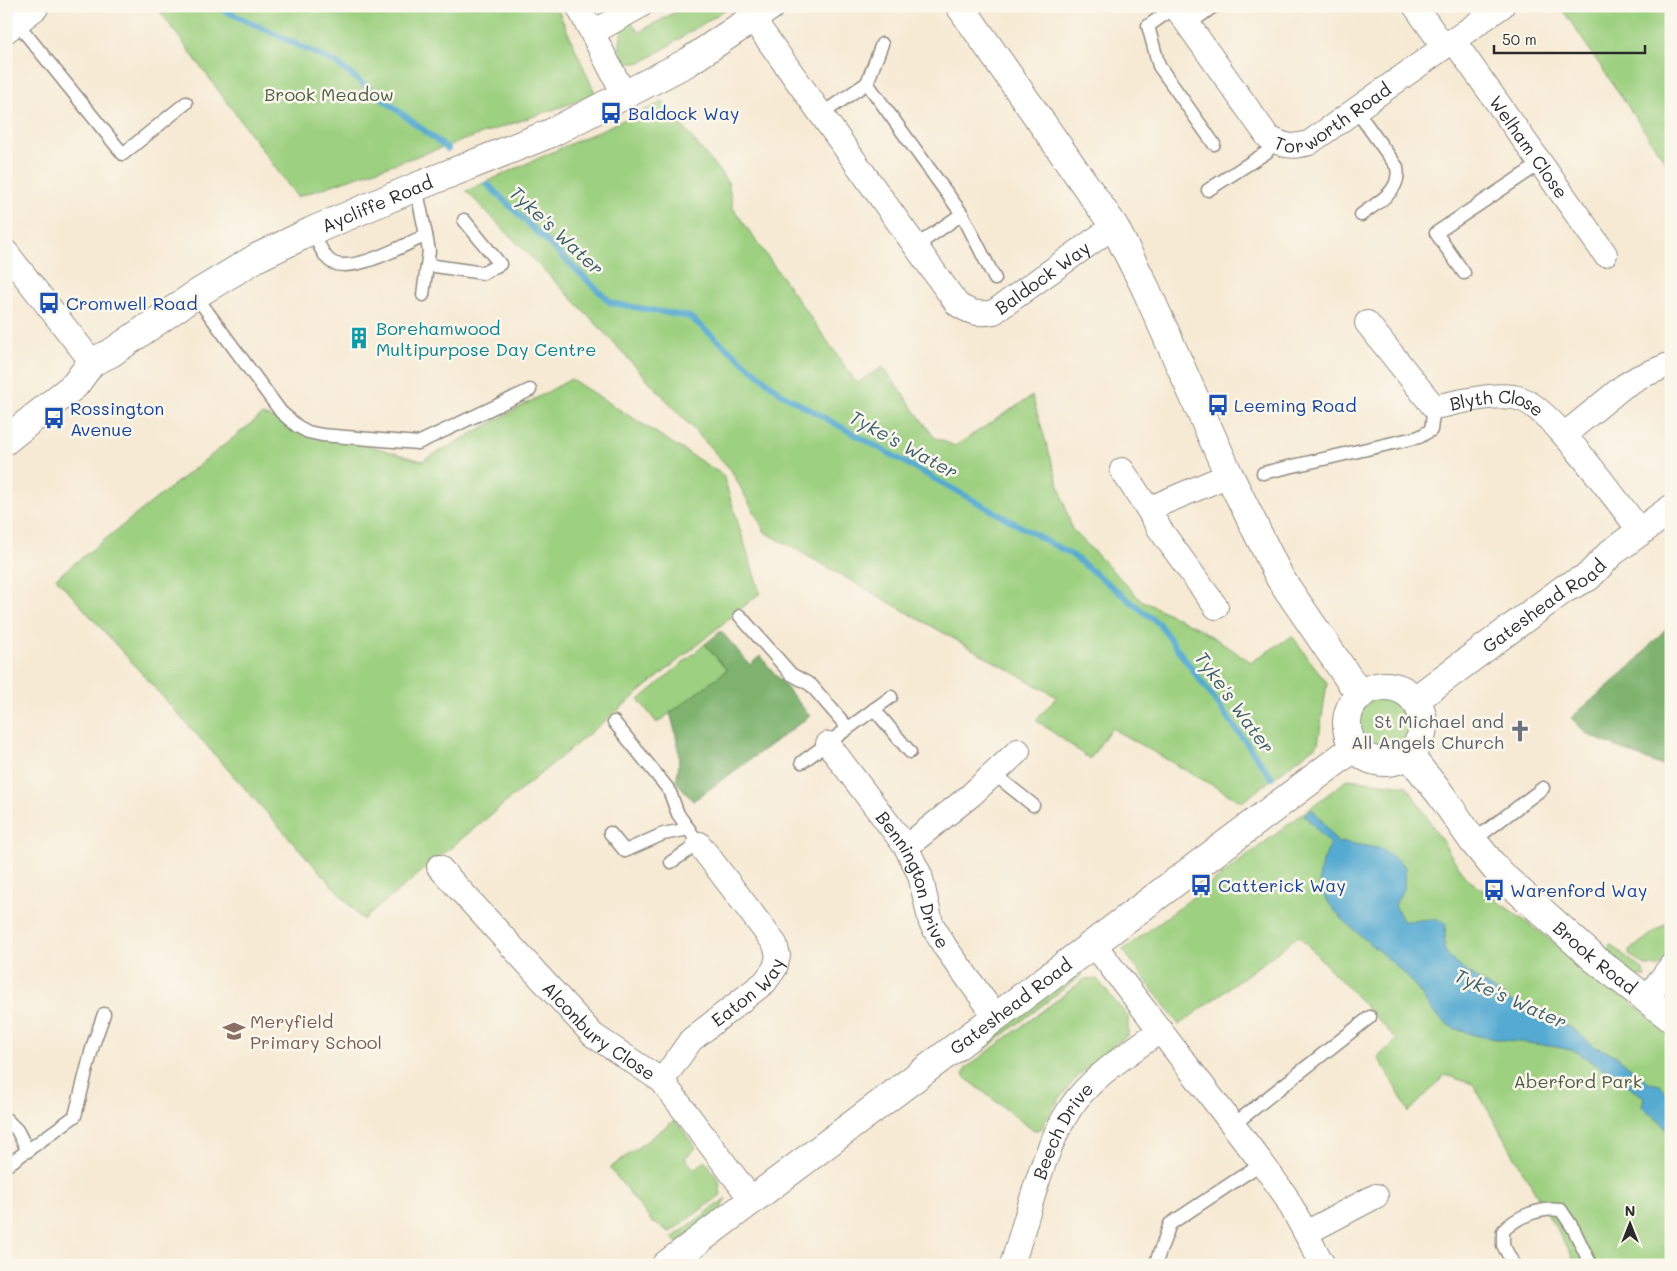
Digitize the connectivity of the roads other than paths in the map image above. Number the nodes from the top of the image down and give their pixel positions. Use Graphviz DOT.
graph roads {
  1 [pos="578,6"];
  2 [pos="640,6"];
  3 [pos="960,6"];
  4 [pos="1214,6"];
  5 [pos="1415,6"];
  6 [pos="1502,6"];
  7 [pos="36,8"];
  8 [pos="762,13"];
  9 [pos="1179,13"];
  10 [pos="12,27"];
  11 [pos="592,33"];
  12 [pos="882,44"];
  13 [pos="1449,44"];
  14 [pos="867,83"];
  15 [pos="626,96"];
  16 [pos="186,103"];
  17 [pos="1356,110"];
  18 [pos="823,113"];
  19 [pos="1274,140"];
  20 [pos="1214,144"];
  21 [pos="1540,163"];
  22 [pos="416,187"];
  23 [pos="1208,190"];
  24 [pos="962,214"];
  25 [pos="1361,215"];
  26 [pos="464,220"];
  27 [pos="1114,226"];
  28 [pos="312,231"];
  29 [pos="426,234"];
  30 [pos="916,246"];
  31 [pos="6,252"];
  32 [pos="1604,254"];
  33 [pos="428,265"];
  34 [pos="1464,273"];
  35 [pos="995,279"];
  36 [pos="423,295"];
  37 [pos="196,296"];
  38 [pos="1367,323"];
  39 [pos="92,362"];
  40 [pos="1671,364"];
  41 [pos="530,390"];
  42 [pos="1434,407"];
  43 [pos="1564,435"];
  44 [pos="6,440"];
  45 [pos="1122,470"];
  46 [pos="1263,473"];
  47 [pos="1229,475"];
  48 [pos="1148,509"];
  49 [pos="1671,509"];
  50 [pos="1641,532"];
  51 [pos="1216,607"];
  52 [pos="740,616"];
  53 [pos="1360,695"];
  54 [pos="891,696"];
  55 [pos="1415,700"];
  56 [pos="874,709"];
  57 [pos="614,722"];
  58 [pos="848,728"];
  59 [pos="828,744"];
  60 [pos="1355,747"];
  61 [pos="1018,751"];
  62 [pos="910,752"];
  63 [pos="1408,754"];
  64 [pos="802,762"];
  65 [pos="994,774"];
  66 [pos="1543,788"];
  67 [pos="1033,805"];
  68 [pos="610,834"];
  69 [pos="694,837"];
  70 [pos="1473,841"];
  71 [pos="906,847"];
  72 [pos="672,862"];
  73 [pos="439,867"];
  74 [pos="1093,943"];
  75 [pos="1671,966"];
  76 [pos="1646,999"];
  77 [pos="104,1014"];
  78 [pos="1370,1017"];
  79 [pos="997,1018"];
  80 [pos="1671,1018"];
  81 [pos="1160,1030"];
  82 [pos="662,1081"];
  83 [pos="6,1120"];
  84 [pos="1233,1124"];
  85 [pos="28,1151"];
  86 [pos="1262,1163"];
  87 [pos="6,1166"];
  88 [pos="1376,1196"];
  89 [pos="752,1200"];
  90 [pos="1306,1233"];
  91 [pos="666,1265"];
  92 [pos="1012,1265"];
  93 [pos="1155,1265"];
  94 [pos="1323,1265"];
  95 [pos="1514,1265"];
  96 [pos="1591,1265"];
  1 -- 11 [label="street"];
  2 -- 11 [label="street"];
  3 -- 27 [label="street"];
  4 -- 9 [label="lane"];
  5 -- 13 [label="street, Welham Close"];
  6 -- 13 [label="street, Torworth Road"];
  7 -- 10 [label="street"];
  8 -- 15 [label="street, Aycliffe Road"];
  8 -- 18 [label="street, Baldock Way"];
  9 -- 19 [label="street, Torworth Road"];
  9 -- 20 [label="lane"];
  10 -- 16 [label="lane"];
  11 -- 15 [label="street"];
  12 -- 14 [label="lane"];
  13 -- 17 [label="street, Torworth Road"];
  13 -- 21 [label="street, Welham Close"];
  14 -- 18 [label="lane"];
  14 -- 24 [label="lane"];
  15 -- 22 [label="street, Aycliffe Road"];
  17 -- 19 [label="street, Torworth Road"];
  17 -- 25 [label="lane"];
  18 -- 30 [label="street, Baldock Way"];
  19 -- 23 [label="lane"];
  21 -- 32 [label="street, Welham Close"];
  21 -- 34 [label="lane"];
  22 -- 28 [label="street, Aycliffe Road"];
  22 -- 29 [label="lane"];
  24 -- 30 [label="lane"];
  24 -- 35 [label="lane"];
  26 -- 33 [label="lane"];
  27 -- 30 [label="street, Baldock Way"];
  27 -- 47 [label="street"];
  28 -- 29 [label="lane"];
  28 -- 37 [label="street, Aycliffe Road"];
  29 -- 33 [label="lane"];
  31 -- 39 [label="street"];
  33 -- 36 [label="lane"];
  37 -- 39 [label="street, Aycliffe Road"];
  37 -- 41 [label="lane"];
  38 -- 42 [label="street, Blyth Close"];
  39 -- 44 [label="street, Aycliffe Road"];
  40 -- 43 [label="street"];
  42 -- 43 [label="street, Blyth Close"];
  42 -- 46 [label="lane"];
  43 -- 50 [label="street, Blyth Close"];
  45 -- 48 [label="street"];
  47 -- 48 [label="street"];
  47 -- 53 [label="street"];
  48 -- 51 [label="street"];
  49 -- 50 [label="street, Gateshead Road"];
  50 -- 55 [label="street, Gateshead Road"];
  52 -- 58 [label="lane"];
  53 -- 55 [label="street"];
  53 -- 60 [label="street"];
  54 -- 56 [label="lane"];
  55 -- 63 [label="street"];
  56 -- 58 [label="lane"];
  56 -- 62 [label="lane"];
  57 -- 69 [label="lane"];
  58 -- 59 [label="lane"];
  59 -- 64 [label="lane"];
  59 -- 71 [label="street, Bennington Drive"];
  60 -- 63 [label="street"];
  60 -- 74 [label="street, Gateshead Road"];
  61 -- 65 [label="street"];
  63 -- 70 [label="street, Brook Road"];
  65 -- 67 [label="lane"];
  65 -- 71 [label="street"];
  66 -- 70 [label="lane"];
  68 -- 69 [label="lane"];
  69 -- 72 [label="lane"];
  69 -- 82 [label="street, Eaton Way"];
  70 -- 76 [label="street, Brook Road"];
  71 -- 79 [label="street, Bennington Drive"];
  73 -- 82 [label="street, Alconbury Close"];
  74 -- 79 [label="street, Gateshead Road"];
  74 -- 81 [label="street"];
  75 -- 76 [label="street"];
  76 -- 80 [label="street, Brook Road"];
  77 -- 85 [label="lane"];
  78 -- 84 [label="lane"];
  79 -- 89 [label="street, Gateshead Road"];
  81 -- 84 [label="street"];
  81 -- 92 [label="street, Beech Drive"];
  82 -- 89 [label="street, Alconbury Close"];
  83 -- 85 [label="lane"];
  84 -- 86 [label="street"];
  85 -- 87 [label="lane"];
  86 -- 90 [label="street"];
  86 -- 93 [label="lane"];
  88 -- 90 [label="street"];
  89 -- 91 [label="street, Gateshead Road"];
  90 -- 94 [label="street"];
  95 -- 96 [label="lane"];
}
